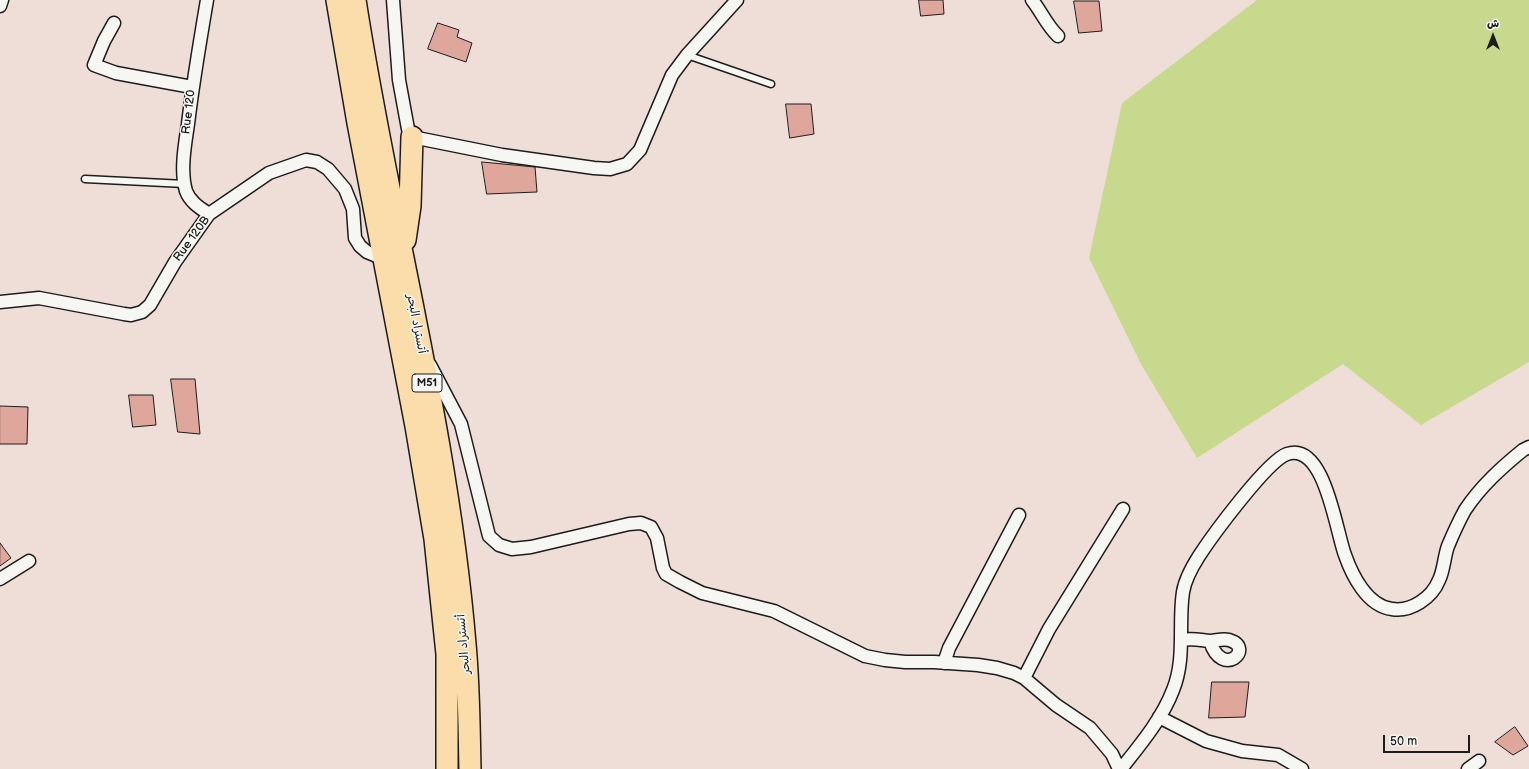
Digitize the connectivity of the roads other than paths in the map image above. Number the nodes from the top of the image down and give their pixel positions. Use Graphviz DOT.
graph roads {
  1 [pos="2,0"];
  2 [pos="207,0"];
  3 [pos="337,0"];
  4 [pos="355,0"];
  5 [pos="393,0"];
  6 [pos="737,0"];
  7 [pos="1032,0"];
  8 [pos="0,6"];
  9 [pos="114,23"];
  10 [pos="1058,36"];
  11 [pos="687,55"];
  12 [pos="771,84"];
  13 [pos="192,87"];
  14 [pos="412,137"];
  15 [pos="85,179"];
  16 [pos="185,184"];
  17 [pos="209,214"];
  18 [pos="393,258"];
  19 [pos="0,302"];
  20 [pos="421,346"];
  21 [pos="1529,447"];
  22 [pos="1123,509"];
  23 [pos="1019,515"];
  24 [pos="29,562"];
  25 [pos="0,579"];
  26 [pos="1182,640"];
  27 [pos="1210,641"];
  28 [pos="944,663"];
  29 [pos="1024,678"];
  30 [pos="1159,717"];
  31 [pos="1479,761"];
  32 [pos="447,769"];
  33 [pos="470,769"];
  34 [pos="1120,769"];
  35 [pos="1302,769"];
  36 [pos="1468,769"];
  1 -- 8 [label="street"];
  2 -- 13 [label="street, Rue 120"];
  3 -- 18 [label="highway, أتستراد البحر / M51"];
  4 -- 18 [label="highway, أتستراد البحر / M51"];
  5 -- 14 [label="street"];
  6 -- 11 [label="street"];
  7 -- 10 [label="street"];
  9 -- 13 [label="street"];
  11 -- 12 [label="lane"];
  11 -- 14 [label="street"];
  13 -- 16 [label="street, Rue 120"];
  14 -- 18 [label="highway"];
  15 -- 16 [label="lane"];
  16 -- 17 [label="street, Rue 120"];
  17 -- 18 [label="street, Rue 120B"];
  17 -- 19 [label="street, Rue 120B"];
  18 -- 20 [label="highway, أتستراد البحر / M51"];
  18 -- 32 [label="highway, أتستراد البحر / M51"];
  20 -- 28 [label="street"];
  20 -- 33 [label="highway, أتستراد البحر / M51"];
  21 -- 26 [label="street"];
  22 -- 29 [label="street"];
  23 -- 28 [label="street"];
  24 -- 25 [label="street"];
  26 -- 27 [label="street"];
  26 -- 30 [label="street"];
  28 -- 29 [label="street"];
  29 -- 34 [label="street"];
  30 -- 34 [label="street"];
  30 -- 35 [label="street"];
  31 -- 36 [label="street"];
}
